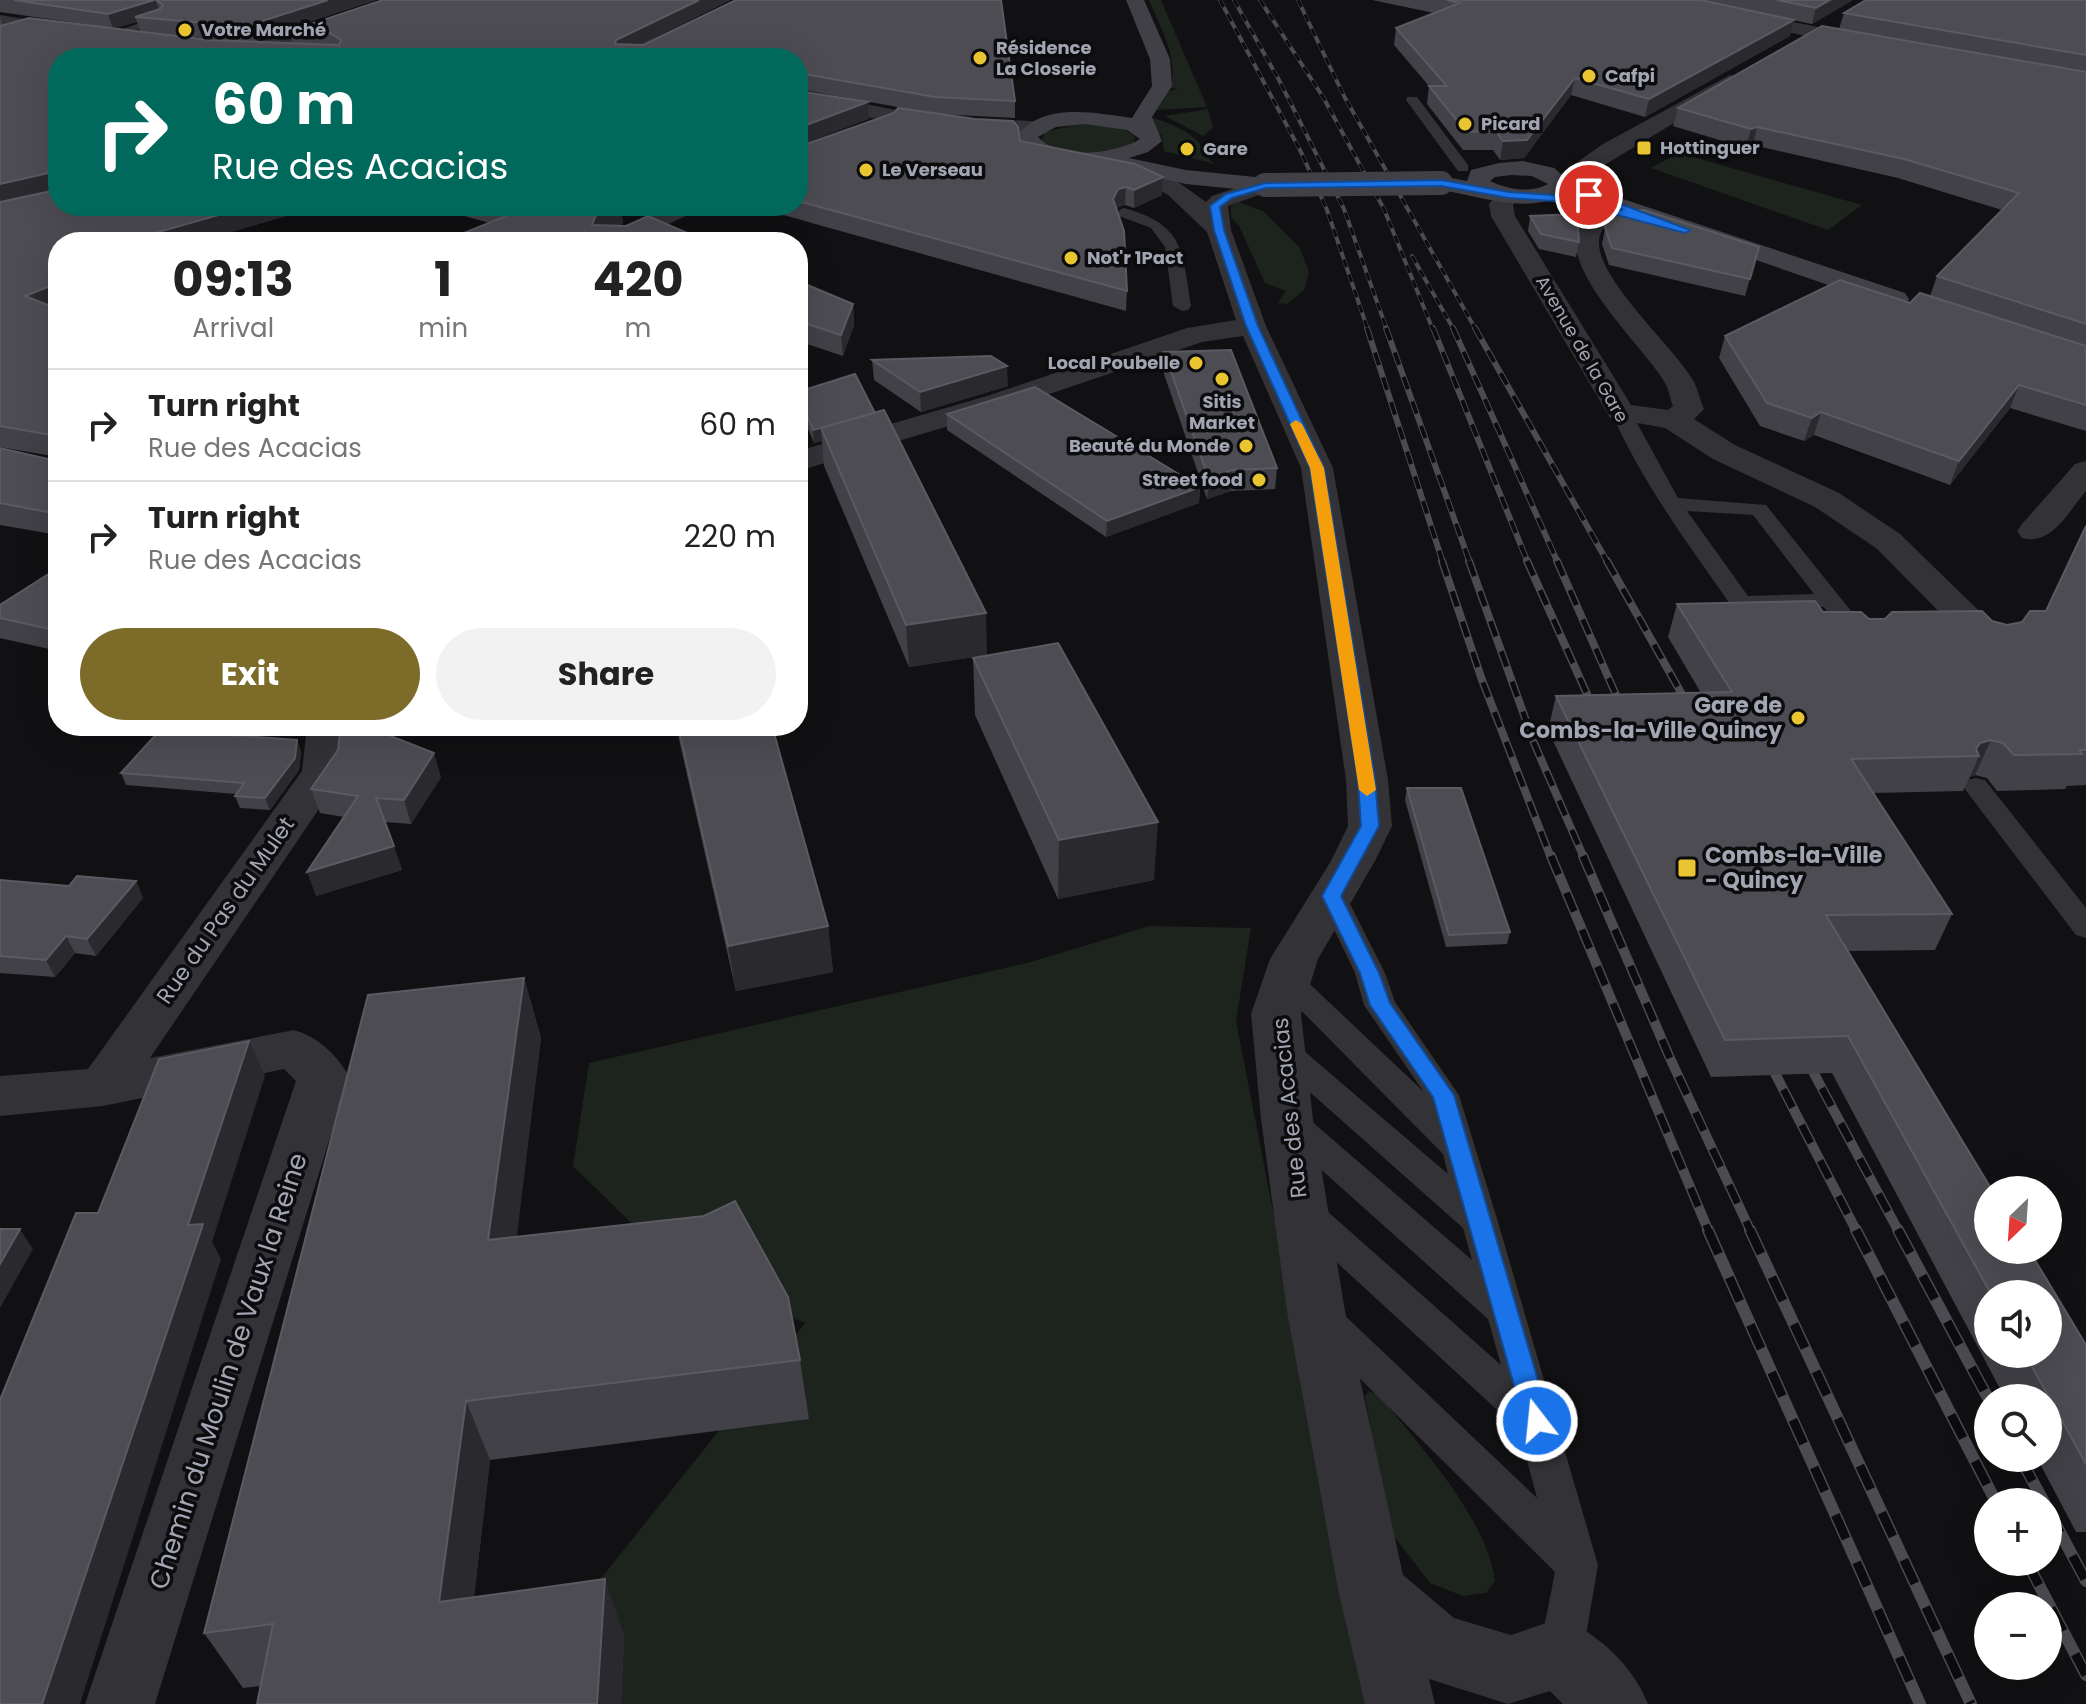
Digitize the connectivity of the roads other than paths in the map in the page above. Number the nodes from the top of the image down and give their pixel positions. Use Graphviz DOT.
graph roads {
  1 [pos="403,0"];
  2 [pos="1135,0"];
  3 [pos="1662,0"];
  4 [pos="1845,16"];
  5 [pos="159,20"];
  6 [pos="4,27"];
  7 [pos="1814,33"];
  8 [pos="106,36"];
  9 [pos="159,43"];
  10 [pos="1790,47"];
  11 [pos="119,48"];
  12 [pos="259,48"];
  13 [pos="1895,48"];
  14 [pos="1750,70"];
  15 [pos="1159,75"];
  16 [pos="808,99"];
  17 [pos="1412,100"];
  18 [pos="808,111"];
  19 [pos="1068,119"];
  20 [pos="887,123"];
  21 [pos="865,131"];
  22 [pos="1033,135"];
  23 [pos="1147,135"];
  24 [pos="1611,149"];
  25 [pos="1094,157"];
  26 [pos="1120,163"];
  27 [pos="1463,168"];
  28 [pos="1524,169"];
  29 [pos="1436,176"];
  30 [pos="1268,178"];
  31 [pos="1500,185"];
  32 [pos="1554,188"];
  33 [pos="1608,209"];
  34 [pos="1124,213"];
  35 [pos="667,216"];
  36 [pos="1219,230"];
  37 [pos="1685,230"];
  38 [pos="631,232"];
  39 [pos="1182,306"];
  40 [pos="1924,308"];
  41 [pos="1252,326"];
  42 [pos="1621,412"];
  43 [pos="1674,420"];
  44 [pos="808,458"];
  45 [pos="2086,471"];
  46 [pos="1670,504"];
  47 [pos="2034,531"];
  48 [pos="1831,600"];
  49 [pos="1856,634"];
  50 [pos="1993,645"];
  51 [pos="326,736"];
  52 [pos="1976,786"];
  53 [pos="1332,896"];
  54 [pos="2086,928"];
  55 [pos="1285,979"];
  56 [pos="1278,1046"];
  57 [pos="103,1087"];
  58 [pos="0,1096"];
  59 [pos="1287,1119"];
  60 [pos="1458,1148"];
  61 [pos="1301,1208"];
  62 [pos="1481,1223"];
  63 [pos="1316,1311"];
  64 [pos="1506,1312"];
  65 [pos="1537,1421"];
  66 [pos="1577,1566"];
  67 [pos="1373,1594"];
  68 [pos="1561,1653"];
  69 [pos="120,1704"];
  70 [pos="1400,1704"];
  71 [pos="1613,1704"];
  1 -- 12 [label="street"];
  2 -- 15 [label="main road"];
  3 -- 7 [label="street"];
  4 -- 7 [label="street"];
  5 -- 8 [label="lane"];
  6 -- 8 [label="street"];
  6 -- 11 [label="street"];
  7 -- 10 [label="street"];
  7 -- 13 [label="street"];
  8 -- 9 [label="street"];
  14 -- 24 [label="street"];
  15 -- 19 [label="main road"];
  15 -- 23 [label="main road"];
  16 -- 22 [label="street"];
  17 -- 27 [label="lane"];
  18 -- 20 [label="street"];
  19 -- 22 [label="main road"];
  19 -- 23 [label="main road"];
  20 -- 21 [label="street"];
  20 -- 22 [label="street"];
  22 -- 25 [label="main road"];
  23 -- 25 [label="main road"];
  23 -- 30 [label="main road"];
  24 -- 28 [label="street"];
  24 -- 32 [label="street"];
  25 -- 26 [label="main road"];
  26 -- 30 [label="main road"];
  26 -- 36 [label="street, Rue des Acacias"];
  27 -- 29 [label="main road"];
  27 -- 31 [label="main road"];
  28 -- 31 [label="main road"];
  28 -- 32 [label="main road"];
  29 -- 30 [label="main road, bridge"];
  29 -- 31 [label="main road"];
  30 -- 36 [label="street"];
  31 -- 32 [label="main road"];
  31 -- 42 [label="street, Avenue de la Gare"];
  32 -- 33 [label="main road"];
  32 -- 37 [label="main road"];
  33 -- 37 [label="main road"];
  33 -- 43 [label="street"];
  34 -- 39 [label="lane"];
  35 -- 38 [label="street"];
  36 -- 41 [label="street, Rue des Acacias"];
  37 -- 40 [label="main road"];
  41 -- 44 [label="street"];
  41 -- 53 [label="street, Rue des Acacias"];
  42 -- 43 [label="street"];
  42 -- 46 [label="lane, Avenue de la Gare"];
  43 -- 50 [label="street"];
  45 -- 47 [label="street"];
  46 -- 48 [label="lane"];
  46 -- 48 [label="lane, Avenue de la Gare"];
  48 -- 49 [label="lane"];
  51 -- 57 [label="street, Rue du Pas du Mulet"];
  52 -- 54 [label="lane"];
  53 -- 55 [label="street, Rue des Acacias"];
  53 -- 60 [label="lane"];
  55 -- 56 [label="street, Rue des Acacias"];
  55 -- 60 [label="lane"];
  56 -- 59 [label="street, Rue des Acacias"];
  56 -- 62 [label="lane"];
  57 -- 58 [label="street"];
  57 -- 69 [label="street, Chemin du Moulin de Vaux la Reine"];
  59 -- 61 [label="street, Rue des Acacias"];
  59 -- 64 [label="lane"];
  60 -- 62 [label="lane"];
  61 -- 63 [label="street, Rue des Acacias"];
  61 -- 65 [label="lane"];
  62 -- 64 [label="lane"];
  63 -- 66 [label="lane"];
  63 -- 67 [label="street, Rue des Acacias"];
  64 -- 65 [label="lane"];
  65 -- 66 [label="lane"];
  66 -- 68 [label="lane"];
  67 -- 68 [label="street"];
  67 -- 70 [label="street, Rue des Acacias"];
  68 -- 71 [label="street"];
}
